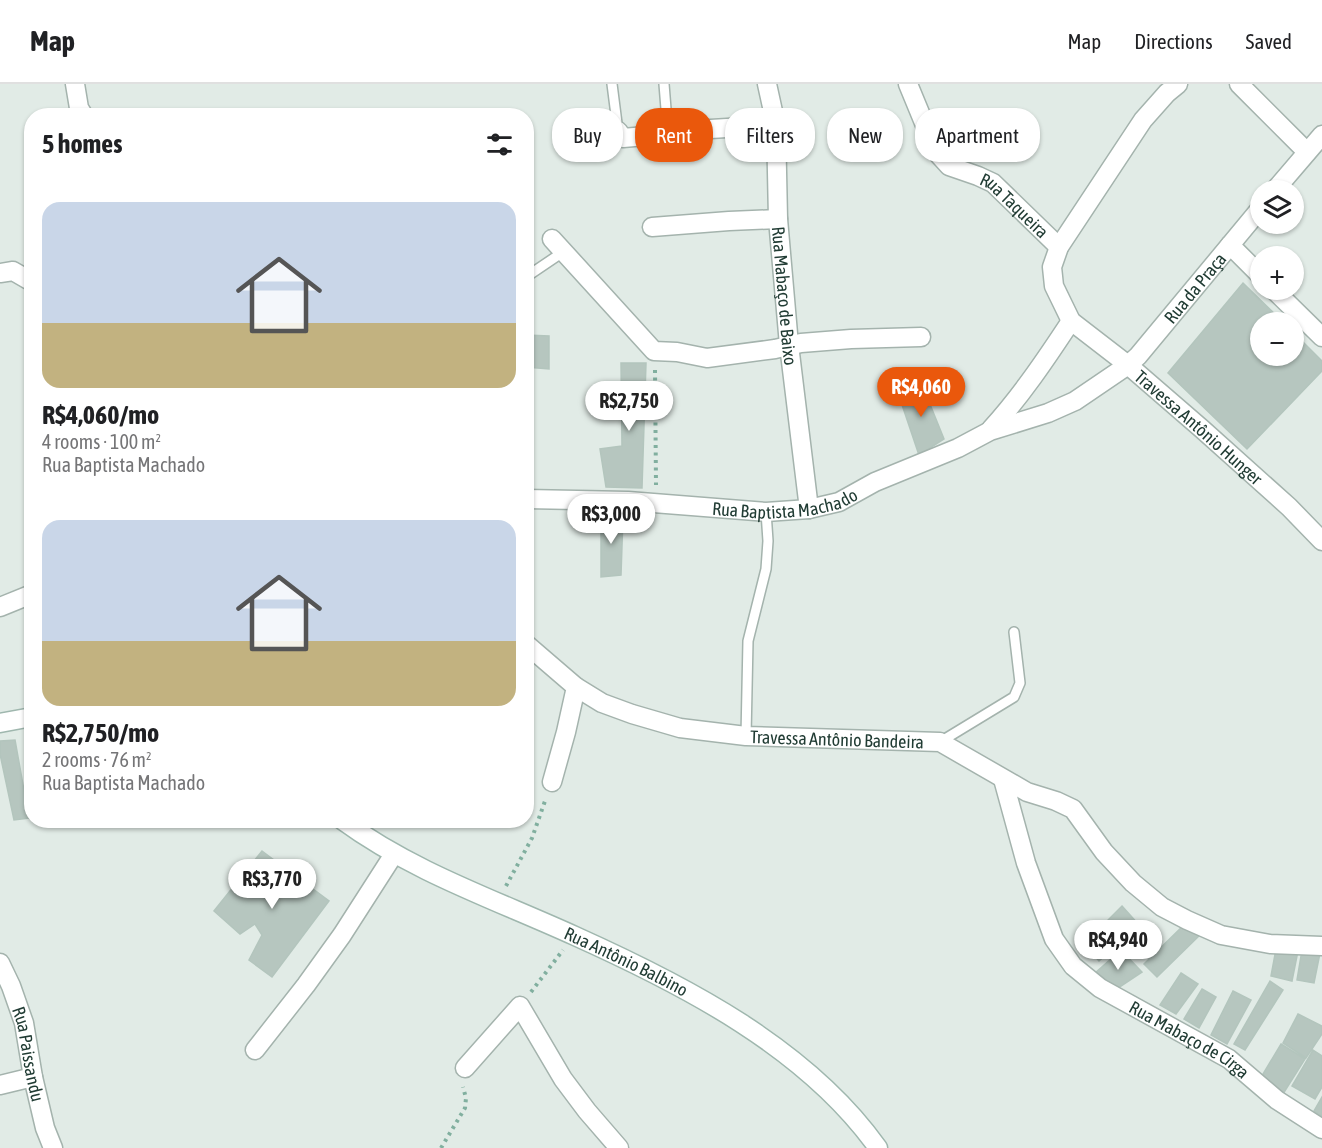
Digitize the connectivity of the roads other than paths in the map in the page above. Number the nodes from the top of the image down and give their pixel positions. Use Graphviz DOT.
graph roads {
  1 [pos="75,84"];
  2 [pos="612,84"];
  3 [pos="664,84"];
  4 [pos="767,84"];
  5 [pos="908,84"];
  6 [pos="1179,84"];
  7 [pos="1239,84"];
  8 [pos="79,108"];
  9 [pos="615,108"];
  10 [pos="666,108"];
  11 [pos="772,108"];
  12 [pos="1322,135"];
  13 [pos="1307,152"];
  14 [pos="777,162"];
  15 [pos="1283,180"];
  16 [pos="778,219"];
  17 [pos="1250,221"];
  18 [pos="652,227"];
  19 [pos="1230,245"];
  20 [pos="558,246"];
  21 [pos="1059,247"];
  22 [pos="1250,265"];
  23 [pos="534,269"];
  24 [pos="0,273"];
  25 [pos="24,277"];
  26 [pos="1284,300"];
  27 [pos="1071,321"];
  28 [pos="921,337"];
  29 [pos="1322,337"];
  30 [pos="789,345"];
  31 [pos="1128,365"];
  32 [pos="990,431"];
  33 [pos="534,499"];
  34 [pos="809,508"];
  35 [pos="766,512"];
  36 [pos="1322,541"];
  37 [pos="24,597"];
  38 [pos="0,607"];
  39 [pos="1014,632"];
  40 [pos="534,651"];
  41 [pos="576,687"];
  42 [pos="24,718"];
  43 [pos="0,723"];
  44 [pos="746,736"];
  45 [pos="940,742"];
  46 [pos="1003,779"];
  47 [pos="552,782"];
  48 [pos="353,828"];
  49 [pos="394,854"];
  50 [pos="1322,946"];
  51 [pos="0,963"];
  52 [pos="255,1050"];
  53 [pos="465,1068"];
  54 [pos="33,1077"];
  55 [pos="0,1085"];
  56 [pos="1322,1129"];
  57 [pos="53,1148"];
  58 [pos="619,1148"];
  59 [pos="878,1148"];
  1 -- 8 [label="street"];
  2 -- 9 [label="lane"];
  3 -- 10 [label="lane"];
  4 -- 11 [label="street, Rua Mabaço de Baixo"];
  5 -- 21 [label="street, Rua Taqueira"];
  6 -- 21 [label="street"];
  7 -- 13 [label="street"];
  12 -- 13 [label="street"];
  13 -- 15 [label="street"];
  14 -- 16 [label="street, Rua Mabaço de Baixo"];
  16 -- 18 [label="street"];
  16 -- 30 [label="street, Rua Mabaço de Baixo"];
  17 -- 19 [label="street, Rua da Praça"];
  19 -- 22 [label="street"];
  19 -- 31 [label="street, Rua da Praça"];
  20 -- 23 [label="lane"];
  20 -- 30 [label="street"];
  21 -- 27 [label="street"];
  24 -- 25 [label="street"];
  26 -- 29 [label="street"];
  27 -- 31 [label="street, Travessa Antônio Hunger"];
  27 -- 32 [label="street, Rua Baptista Machado"];
  28 -- 30 [label="street"];
  30 -- 34 [label="street, Rua Mabaço de Baixo"];
  31 -- 32 [label="street, Rua Baptista Machado"];
  31 -- 36 [label="street, Travessa Antônio Hunger"];
  32 -- 34 [label="street, Rua Baptista Machado"];
  33 -- 35 [label="street, Rua Baptista Machado"];
  34 -- 35 [label="street, Rua Baptista Machado"];
  35 -- 44 [label="lane"];
  37 -- 38 [label="street"];
  39 -- 45 [label="lane"];
  40 -- 41 [label="street, Travessa Antônio Bandeira"];
  41 -- 44 [label="street, Travessa Antônio Bandeira"];
  41 -- 47 [label="street"];
  42 -- 43 [label="street"];
  44 -- 45 [label="street, Travessa Antônio Bandeira"];
  45 -- 46 [label="street, Travessa Antônio Bandeira"];
  46 -- 50 [label="street, Travessa Antônio Bandeira"];
  46 -- 56 [label="street, Rua Mabaço de Cirga"];
  48 -- 49 [label="street, Rua Antônio Balbino"];
  49 -- 52 [label="street"];
  49 -- 59 [label="street, Rua Antônio Balbino"];
  51 -- 54 [label="street, Rua Paissandu"];
  53 -- 58 [label="street"];
  54 -- 55 [label="street"];
  54 -- 57 [label="street, Rua Paissandu"];
}
